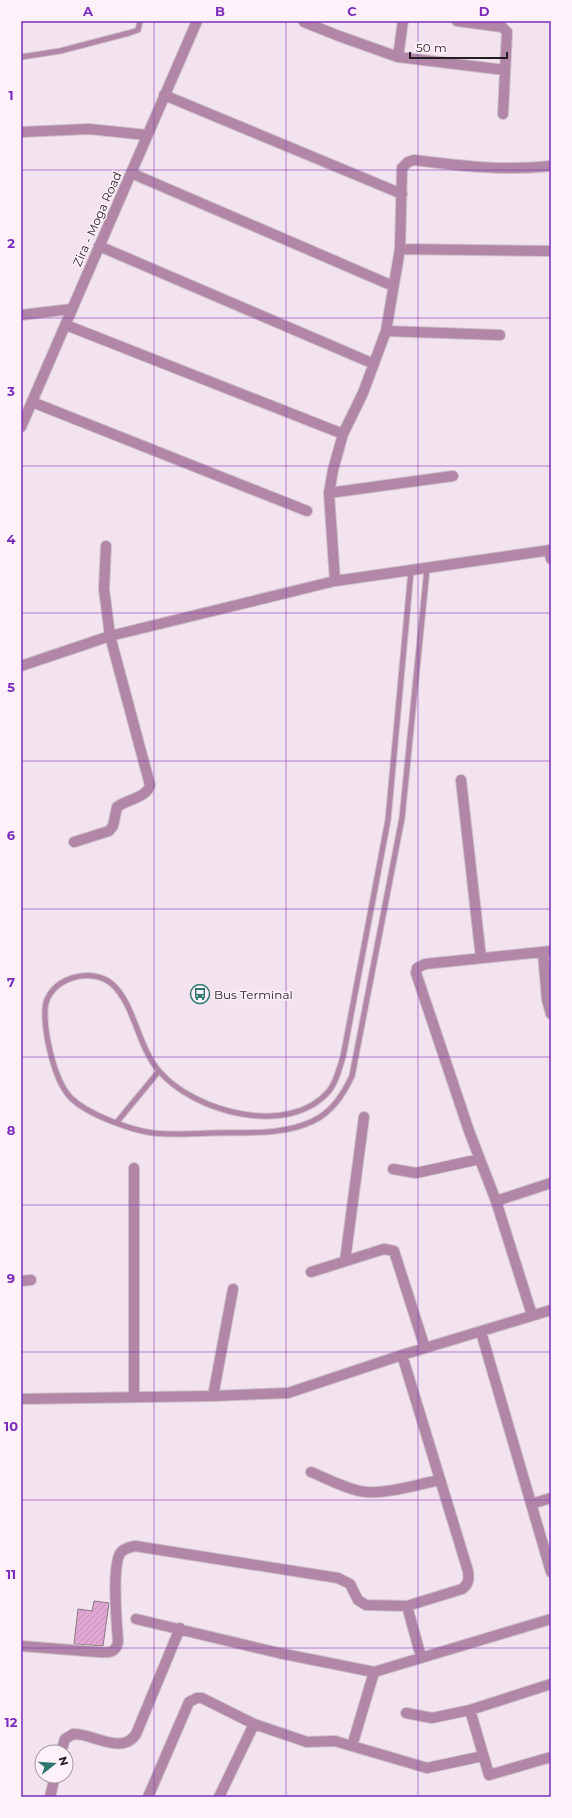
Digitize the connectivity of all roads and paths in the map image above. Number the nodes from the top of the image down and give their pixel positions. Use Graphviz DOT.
graph roads {
  1 [pos="140,21"];
  2 [pos="197,21"];
  3 [pos="403,21"];
  4 [pos="457,21"];
  5 [pos="304,22"];
  6 [pos="21,57"];
  7 [pos="398,57"];
  8 [pos="505,70"];
  9 [pos="164,95"];
  10 [pos="503,114"];
  11 [pos="21,132"];
  12 [pos="147,135"];
  13 [pos="551,166"];
  14 [pos="131,173"];
  15 [pos="402,194"];
  16 [pos="99,246"];
  17 [pos="400,249"];
  18 [pos="551,251"];
  19 [pos="393,286"];
  20 [pos="72,309"];
  21 [pos="21,315"];
  22 [pos="66,325"];
  23 [pos="386,332"];
  24 [pos="500,335"];
  25 [pos="374,364"];
  26 [pos="32,402"];
  27 [pos="21,428"];
  28 [pos="343,434"];
  29 [pos="453,476"];
  30 [pos="329,493"];
  31 [pos="307,511"];
  32 [pos="106,546"];
  33 [pos="550,553"];
  34 [pos="427,569"];
  35 [pos="411,571"];
  36 [pos="335,581"];
  37 [pos="110,636"];
  38 [pos="21,666"];
  39 [pos="461,780"];
  40 [pos="74,842"];
  41 [pos="547,951"];
  42 [pos="481,958"];
  43 [pos="551,1014"];
  44 [pos="159,1071"];
  45 [pos="364,1117"];
  46 [pos="117,1122"];
  47 [pos="480,1160"];
  48 [pos="134,1168"];
  49 [pos="393,1169"];
  50 [pos="551,1183"];
  51 [pos="496,1201"];
  52 [pos="345,1261"];
  53 [pos="310,1272"];
  54 [pos="233,1289"];
  55 [pos="551,1310"];
  56 [pos="532,1315"];
  57 [pos="481,1332"];
  58 [pos="424,1348"];
  59 [pos="402,1355"];
  60 [pos="134,1396"];
  61 [pos="213,1396"];
  62 [pos="21,1399"];
  63 [pos="311,1472"];
  64 [pos="440,1480"];
  65 [pos="551,1498"];
  66 [pos="531,1504"];
  67 [pos="551,1572"];
  68 [pos="407,1606"];
  69 [pos="136,1619"];
  70 [pos="551,1619"];
  71 [pos="180,1628"];
  72 [pos="21,1646"];
  73 [pos="421,1657"];
  74 [pos="374,1672"];
  75 [pos="551,1684"];
  76 [pos="470,1710"];
  77 [pos="406,1713"];
  78 [pos="254,1724"];
  79 [pos="64,1744"];
  80 [pos="352,1746"];
  81 [pos="483,1756"];
  82 [pos="551,1757"];
  83 [pos="53,1784"];
  84 [pos="50,1797"];
  85 [pos="148,1797"];
  86 [pos="219,1797"];
  1 -- 6 [label="lane"];
  2 -- 9 [label="street, Zira - Moga Road"];
  3 -- 7 [label="street"];
  4 -- 8 [label="street"];
  5 -- 7 [label="street"];
  7 -- 8 [label="street"];
  8 -- 10 [label="street"];
  9 -- 12 [label="street, Zira - Moga Road"];
  9 -- 15 [label="street"];
  11 -- 12 [label="street"];
  12 -- 14 [label="street, Zira - Moga Road"];
  13 -- 15 [label="street"];
  14 -- 16 [label="street, Zira - Moga Road"];
  14 -- 19 [label="street"];
  15 -- 17 [label="street"];
  16 -- 20 [label="street, Zira - Moga Road"];
  16 -- 25 [label="street"];
  17 -- 18 [label="street"];
  17 -- 19 [label="street"];
  19 -- 23 [label="street"];
  20 -- 21 [label="street"];
  20 -- 22 [label="street, Zira - Moga Road"];
  22 -- 26 [label="street, Zira - Moga Road"];
  22 -- 28 [label="street"];
  23 -- 24 [label="street"];
  23 -- 25 [label="street"];
  25 -- 28 [label="street"];
  26 -- 27 [label="street, Zira - Moga Road"];
  26 -- 31 [label="street"];
  28 -- 30 [label="street"];
  29 -- 30 [label="street"];
  30 -- 36 [label="street"];
  32 -- 37 [label="street"];
  33 -- 34 [label="street"];
  34 -- 35 [label="street"];
  34 -- 46 [label="lane"];
  35 -- 36 [label="street"];
  35 -- 44 [label="lane"];
  36 -- 37 [label="street"];
  37 -- 38 [label="street"];
  37 -- 40 [label="street"];
  39 -- 42 [label="street"];
  41 -- 42 [label="street"];
  41 -- 43 [label="street"];
  42 -- 47 [label="street"];
  44 -- 46 [label="lane"];
  44 -- 46 [label="lane"];
  45 -- 52 [label="street"];
  47 -- 49 [label="street"];
  47 -- 51 [label="street"];
  48 -- 60 [label="street"];
  50 -- 51 [label="street"];
  51 -- 56 [label="street"];
  52 -- 53 [label="street"];
  52 -- 58 [label="street"];
  54 -- 61 [label="street"];
  55 -- 56 [label="street"];
  56 -- 57 [label="street"];
  57 -- 58 [label="street"];
  57 -- 66 [label="street"];
  58 -- 59 [label="street"];
  59 -- 61 [label="street"];
  59 -- 64 [label="street"];
  60 -- 61 [label="street"];
  60 -- 62 [label="street"];
  63 -- 64 [label="street"];
  64 -- 68 [label="street"];
  65 -- 66 [label="street"];
  66 -- 67 [label="street"];
  68 -- 72 [label="street"];
  68 -- 73 [label="street"];
  69 -- 71 [label="street"];
  70 -- 73 [label="street"];
  71 -- 74 [label="street"];
  71 -- 79 [label="street"];
  73 -- 74 [label="street"];
  74 -- 80 [label="street"];
  75 -- 76 [label="street"];
  76 -- 77 [label="street"];
  76 -- 81 [label="street"];
  78 -- 80 [label="street"];
  78 -- 85 [label="street"];
  78 -- 86 [label="street"];
  80 -- 81 [label="street"];
  81 -- 82 [label="street"];
  83 -- 84 [label="street"];
}
